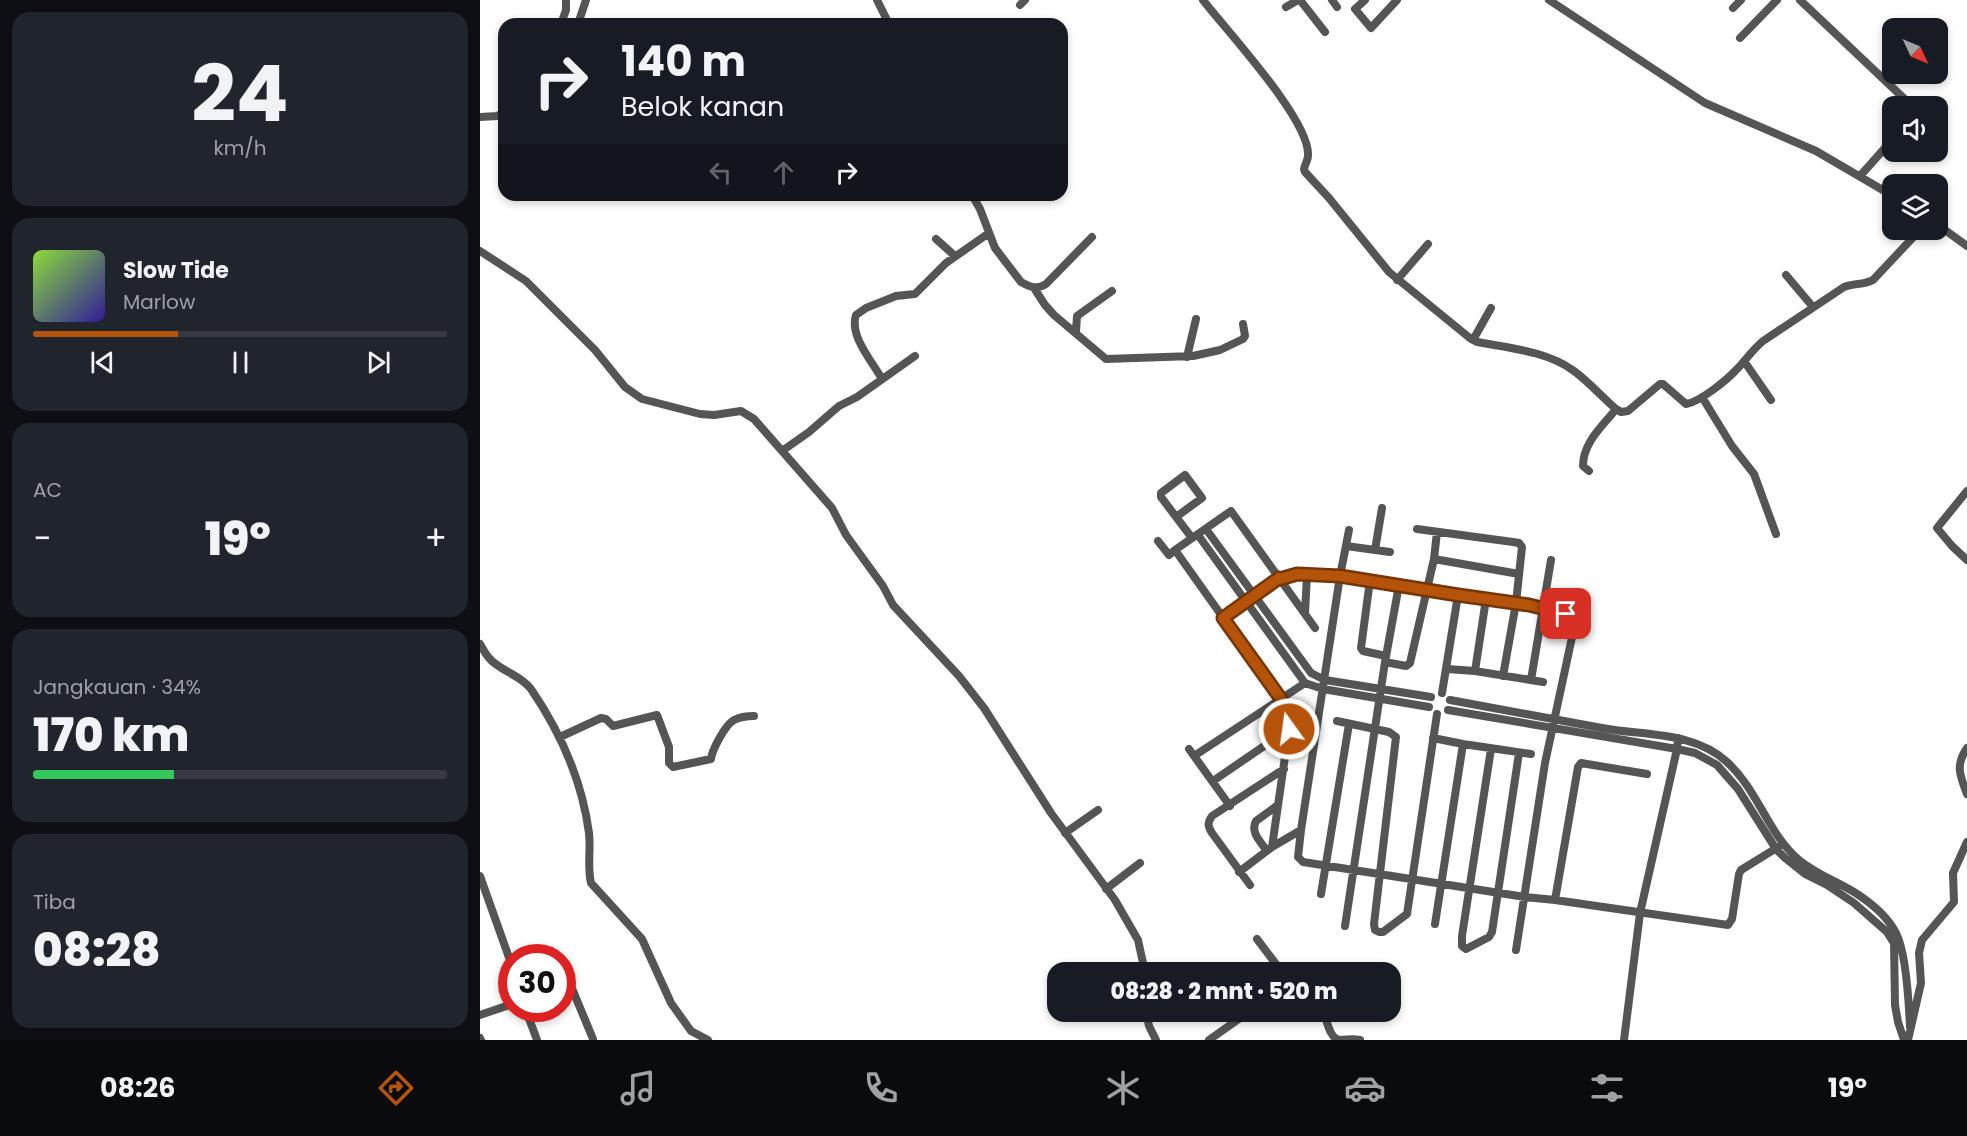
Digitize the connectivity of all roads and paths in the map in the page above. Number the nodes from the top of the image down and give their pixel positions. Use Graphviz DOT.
graph roads {
  1 [pos="566,0"];
  2 [pos="586,0"];
  3 [pos="877,0"];
  4 [pos="1203,0"];
  5 [pos="1299,0"];
  6 [pos="1332,0"];
  7 [pos="1365,0"];
  8 [pos="1397,0"];
  9 [pos="1549,0"];
  10 [pos="1741,0"];
  11 [pos="1777,0"];
  12 [pos="1800,0"];
  13 [pos="1286,7"];
  14 [pos="1337,8"];
  15 [pos="1733,8"];
  16 [pos="563,18"];
  17 [pos="580,18"];
  18 [pos="886,18"];
  19 [pos="1325,32"];
  20 [pos="1740,38"];
  21 [pos="1901,96"];
  22 [pos="498,116"];
  23 [pos="480,117"];
  24 [pos="1882,151"];
  25 [pos="1860,176"];
  26 [pos="1882,189"];
  27 [pos="976,201"];
  28 [pos="1948,232"];
  29 [pos="989,233"];
  30 [pos="1092,237"];
  31 [pos="936,239"];
  32 [pos="1911,240"];
  33 [pos="1428,244"];
  34 [pos="1967,246"];
  35 [pos="480,251"];
  36 [pos="955,256"];
  37 [pos="1786,275"];
  38 [pos="1397,280"];
  39 [pos="1034,288"];
  40 [pos="1112,291"];
  41 [pos="1813,307"];
  42 [pos="1491,308"];
  43 [pos="1196,319"];
  44 [pos="1243,324"];
  45 [pos="1076,331"];
  46 [pos="1473,340"];
  47 [pos="915,356"];
  48 [pos="1187,357"];
  49 [pos="1744,361"];
  50 [pos="882,379"];
  51 [pos="1702,397"];
  52 [pos="1771,400"];
  53 [pos="1616,409"];
  54 [pos="782,451"];
  55 [pos="1589,471"];
  56 [pos="1967,491"];
  57 [pos="1383,508"];
  58 [pos="1176,516"];
  59 [pos="1206,529"];
  60 [pos="1417,529"];
  61 [pos="1349,530"];
  62 [pos="1437,532"];
  63 [pos="1776,534"];
  64 [pos="1195,536"];
  65 [pos="1158,541"];
  66 [pos="1346,546"];
  67 [pos="1175,550"];
  68 [pos="1375,550"];
  69 [pos="1390,552"];
  70 [pos="1434,559"];
  71 [pos="1551,560"];
  72 [pos="1967,560"];
  73 [pos="1519,574"];
  74 [pos="1306,575"];
  75 [pos="1340,576"];
  76 [pos="1279,578"];
  77 [pos="1370,580"];
  78 [pos="1399,585"];
  79 [pos="1426,590"];
  80 [pos="1458,595"];
  81 [pos="1255,596"];
  82 [pos="1486,599"];
  83 [pos="1246,602"];
  84 [pos="1516,603"];
  85 [pos="1542,607"];
  86 [pos="1305,613"];
  87 [pos="1223,618"];
  88 [pos="1315,628"];
  89 [pos="480,644"];
  90 [pos="1386,659"];
  91 [pos="1447,669"];
  92 [pos="1474,671"];
  93 [pos="1503,676"];
  94 [pos="1325,680"];
  95 [pos="1531,680"];
  96 [pos="1543,682"];
  97 [pos="1305,683"];
  98 [pos="1382,688"];
  99 [pos="1323,689"];
  100 [pos="1442,693"];
  101 [pos="1431,697"];
  102 [pos="1380,698"];
  103 [pos="1281,699"];
  104 [pos="1450,700"];
  105 [pos="1429,707"];
  106 [pos="1448,710"];
  107 [pos="1437,714"];
  108 [pos="754,716"];
  109 [pos="1553,718"];
  110 [pos="1337,721"];
  111 [pos="1349,724"];
  112 [pos="1552,728"];
  113 [pos="1289,729"];
  114 [pos="1376,730"];
  115 [pos="560,737"];
  116 [pos="1433,738"];
  117 [pos="1678,738"];
  118 [pos="1463,744"];
  119 [pos="1967,748"];
  120 [pos="1189,749"];
  121 [pos="1491,749"];
  122 [pos="1677,749"];
  123 [pos="1519,753"];
  124 [pos="1531,754"];
  125 [pos="1194,756"];
  126 [pos="1284,769"];
  127 [pos="1647,774"];
  128 [pos="1212,782"];
  129 [pos="1967,794"];
  130 [pos="1278,805"];
  131 [pos="1230,806"];
  132 [pos="1098,810"];
  133 [pos="1301,830"];
  134 [pos="1065,833"];
  135 [pos="1967,842"];
  136 [pos="1779,847"];
  137 [pos="1269,849"];
  138 [pos="1140,863"];
  139 [pos="1326,866"];
  140 [pos="1353,869"];
  141 [pos="1239,872"];
  142 [pos="1380,874"];
  143 [pos="480,876"];
  144 [pos="1412,879"];
  145 [pos="1442,884"];
  146 [pos="1250,885"];
  147 [pos="1470,888"];
  148 [pos="1106,889"];
  149 [pos="1498,892"];
  150 [pos="1321,894"];
  151 [pos="1525,897"];
  152 [pos="1555,900"];
  153 [pos="489,903"];
  154 [pos="480,906"];
  155 [pos="1876,909"];
  156 [pos="1640,913"];
  157 [pos="1870,916"];
  158 [pos="1435,924"];
  159 [pos="1345,926"];
  160 [pos="1257,939"];
  161 [pos="504,944"];
  162 [pos="1516,950"];
  163 [pos="1143,962"];
  164 [pos="1274,962"];
  165 [pos="576,998"];
  166 [pos="498,1009"];
  167 [pos="480,1015"];
  168 [pos="530,1022"];
  169 [pos="1148,1022"];
  170 [pos="1234,1022"];
  171 [pos="1327,1022"];
  172 [pos="1910,1028"];
  173 [pos="593,1039"];
  174 [pos="537,1040"];
  175 [pos="708,1040"];
  176 [pos="1156,1040"];
  177 [pos="1209,1040"];
  178 [pos="1360,1040"];
  179 [pos="1624,1040"];
  180 [pos="1906,1040"];
  1 -- 16 [label="street"];
  2 -- 17 [label="street"];
  3 -- 18 [label="street"];
  4 -- 38 [label="street"];
  5 -- 13 [label="street"];
  5 -- 19 [label="street"];
  6 -- 14 [label="street"];
  7 -- 8 [label="street"];
  9 -- 25 [label="street"];
  10 -- 15 [label="street"];
  11 -- 20 [label="street"];
  12 -- 21 [label="street"];
  22 -- 23 [label="street"];
  24 -- 25 [label="street"];
  25 -- 26 [label="street"];
  27 -- 29 [label="street"];
  28 -- 34 [label="street"];
  29 -- 36 [label="street"];
  29 -- 39 [label="street"];
  30 -- 39 [label="street"];
  31 -- 36 [label="street"];
  32 -- 41 [label="street"];
  33 -- 38 [label="street"];
  35 -- 54 [label="street"];
  36 -- 50 [label="street"];
  37 -- 41 [label="street"];
  38 -- 46 [label="street"];
  39 -- 45 [label="street"];
  40 -- 45 [label="street"];
  41 -- 49 [label="street"];
  42 -- 46 [label="street"];
  43 -- 48 [label="street"];
  44 -- 48 [label="street"];
  45 -- 48 [label="street"];
  46 -- 53 [label="street"];
  47 -- 50 [label="street"];
  49 -- 51 [label="street"];
  49 -- 52 [label="street"];
  50 -- 54 [label="street"];
  51 -- 53 [label="street"];
  51 -- 63 [label="street"];
  53 -- 55 [label="street"];
  54 -- 134 [label="street"];
  56 -- 72 [label="street"];
  57 -- 68 [label="street"];
  58 -- 58 [label="street"];
  58 -- 64 [label="street"];
  59 -- 64 [label="street"];
  59 -- 76 [label="street"];
  59 -- 81 [label="street"];
  60 -- 62 [label="street"];
  61 -- 66 [label="street"];
  62 -- 70 [label="street"];
  62 -- 73 [label="street"];
  64 -- 67 [label="street"];
  64 -- 83 [label="street"];
  65 -- 67 [label="street"];
  66 -- 68 [label="street"];
  66 -- 75 [label="street"];
  67 -- 87 [label="street"];
  68 -- 69 [label="street"];
  70 -- 73 [label="street"];
  70 -- 79 [label="street"];
  71 -- 85 [label="street"];
  73 -- 84 [label="street"];
  74 -- 75 [label="street"];
  74 -- 76 [label="street"];
  74 -- 86 [label="street"];
  75 -- 77 [label="street"];
  75 -- 94 [label="street"];
  76 -- 81 [label="street"];
  76 -- 86 [label="street"];
  77 -- 78 [label="street"];
  77 -- 90 [label="street"];
  78 -- 79 [label="street"];
  78 -- 90 [label="street"];
  79 -- 80 [label="street"];
  79 -- 90 [label="street"];
  80 -- 82 [label="street"];
  80 -- 91 [label="street"];
  81 -- 83 [label="street"];
  81 -- 94 [label="street"];
  82 -- 84 [label="street"];
  82 -- 92 [label="street"];
  83 -- 87 [label="street"];
  83 -- 97 [label="street"];
  84 -- 85 [label="street"];
  84 -- 93 [label="street"];
  85 -- 95 [label="street"];
  85 -- 109 [label="street"];
  86 -- 88 [label="street"];
  87 -- 103 [label="street"];
  89 -- 115 [label="street"];
  90 -- 98 [label="street"];
  91 -- 92 [label="street"];
  91 -- 100 [label="street"];
  92 -- 93 [label="street"];
  93 -- 95 [label="street"];
  94 -- 98 [label="street"];
  94 -- 99 [label="street"];
  95 -- 96 [label="street"];
  97 -- 99 [label="street"];
  97 -- 103 [label="street"];
  98 -- 101 [label="street"];
  98 -- 102 [label="street"];
  99 -- 102 [label="street"];
  99 -- 133 [label="street"];
  100 -- 101 [label="street"];
  100 -- 104 [label="street"];
  101 -- 105 [label="street"];
  102 -- 105 [label="street"];
  102 -- 114 [label="street"];
  103 -- 113 [label="street"];
  103 -- 125 [label="street"];
  104 -- 106 [label="street"];
  104 -- 109 [label="street"];
  105 -- 107 [label="street"];
  106 -- 107 [label="street"];
  106 -- 112 [label="street"];
  107 -- 116 [label="street"];
  108 -- 115 [label="street"];
  109 -- 112 [label="street"];
  109 -- 117 [label="street"];
  110 -- 111 [label="street"];
  111 -- 114 [label="street"];
  111 -- 139 [label="street"];
  112 -- 122 [label="street"];
  112 -- 151 [label="street"];
  113 -- 126 [label="street"];
  113 -- 128 [label="street"];
  114 -- 140 [label="street"];
  114 -- 142 [label="street"];
  115 -- 175 [label="street"];
  116 -- 118 [label="street"];
  116 -- 144 [label="street"];
  117 -- 122 [label="street"];
  117 -- 136 [label="street"];
  118 -- 121 [label="street"];
  118 -- 145 [label="street"];
  119 -- 129 [label="street"];
  120 -- 125 [label="street"];
  121 -- 123 [label="street"];
  121 -- 147 [label="street"];
  122 -- 136 [label="street"];
  122 -- 156 [label="street"];
  123 -- 124 [label="street"];
  123 -- 149 [label="street"];
  125 -- 128 [label="street"];
  126 -- 130 [label="street"];
  126 -- 131 [label="street"];
  127 -- 152 [label="street"];
  128 -- 131 [label="street"];
  130 -- 137 [label="street"];
  130 -- 137 [label="street"];
  131 -- 141 [label="street"];
  132 -- 134 [label="street"];
  133 -- 137 [label="street"];
  133 -- 139 [label="street"];
  134 -- 148 [label="street"];
  135 -- 172 [label="street"];
  136 -- 155 [label="street"];
  136 -- 156 [label="street"];
  136 -- 157 [label="street"];
  137 -- 141 [label="street"];
  138 -- 148 [label="street"];
  139 -- 140 [label="street"];
  139 -- 150 [label="street"];
  140 -- 142 [label="street"];
  140 -- 159 [label="street"];
  141 -- 146 [label="street"];
  142 -- 144 [label="street"];
  142 -- 144 [label="street"];
  143 -- 153 [label="street"];
  144 -- 145 [label="street"];
  145 -- 147 [label="street"];
  145 -- 158 [label="street"];
  147 -- 149 [label="street"];
  147 -- 149 [label="street"];
  148 -- 163 [label="street"];
  149 -- 151 [label="street"];
  151 -- 152 [label="street"];
  151 -- 162 [label="street"];
  152 -- 156 [label="street"];
  153 -- 154 [label="street"];
  153 -- 161 [label="street"];
  155 -- 157 [label="street"];
  155 -- 172 [label="street"];
  156 -- 179 [label="street"];
  157 -- 180 [label="street"];
  160 -- 164 [label="street"];
  165 -- 173 [label="street"];
  166 -- 167 [label="street"];
  168 -- 174 [label="street"];
  169 -- 176 [label="street"];
  170 -- 177 [label="street"];
  171 -- 178 [label="street"];
  172 -- 180 [label="street"];
}
